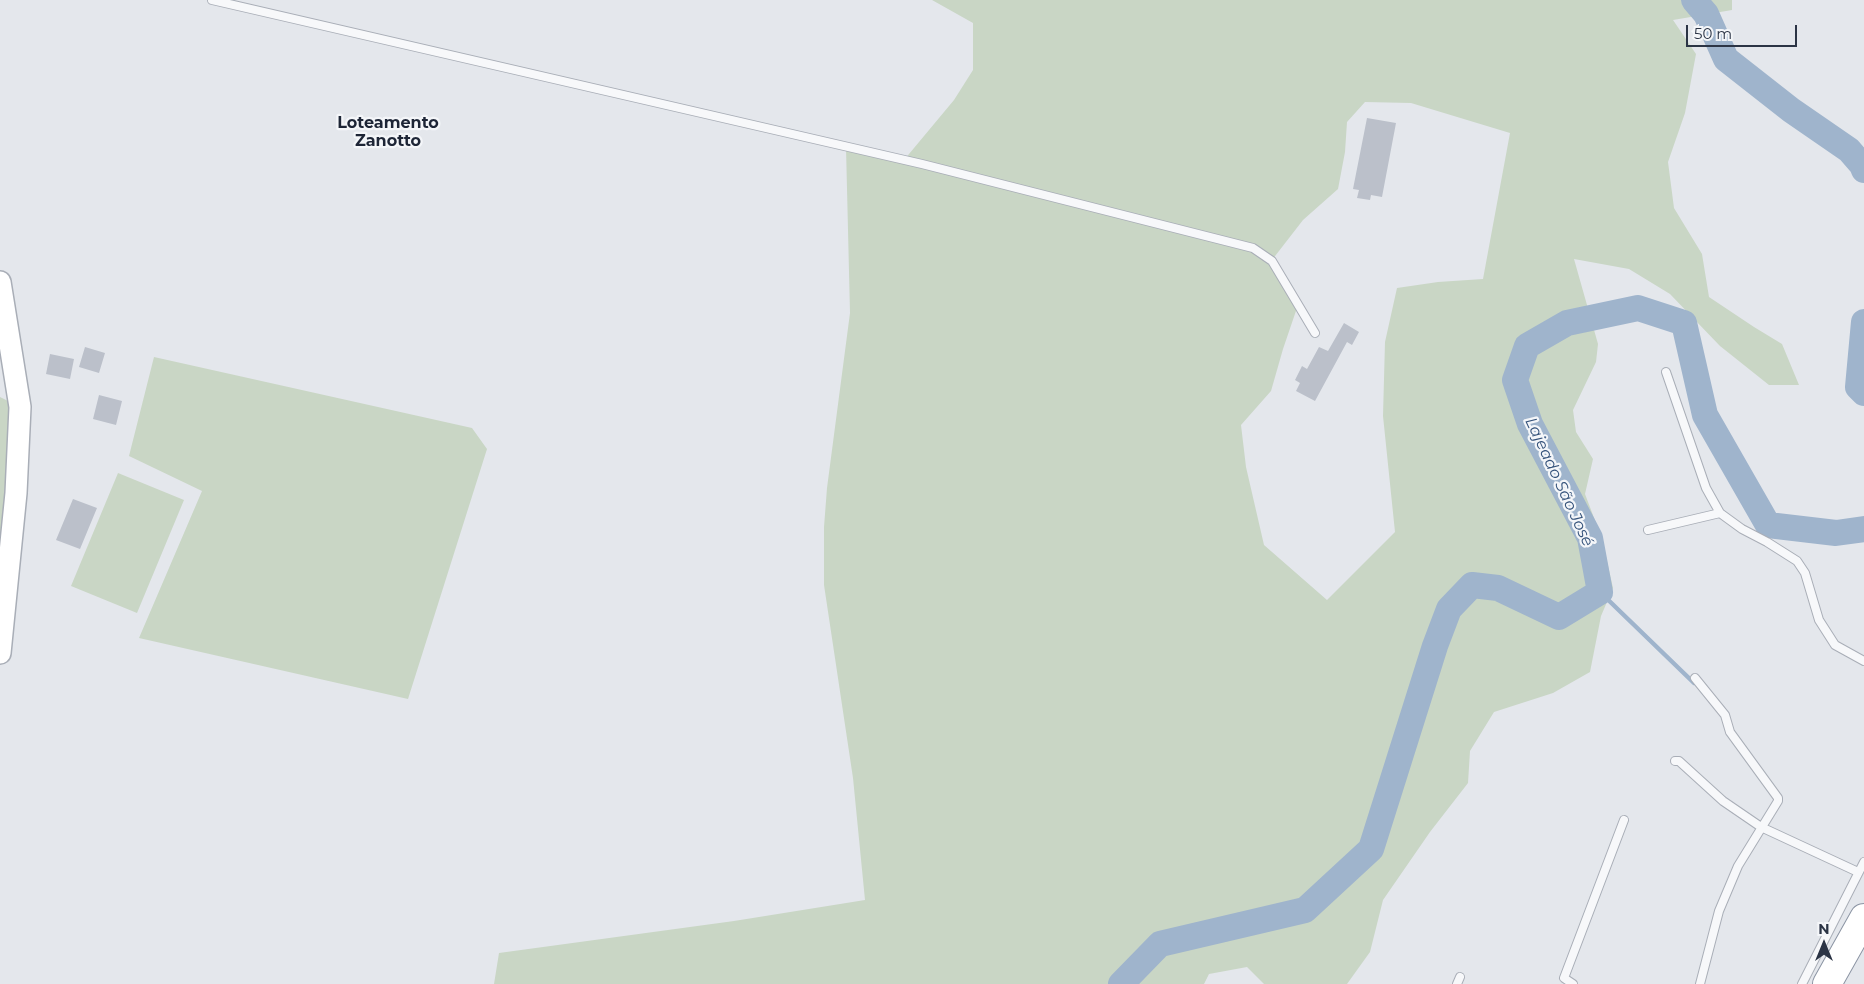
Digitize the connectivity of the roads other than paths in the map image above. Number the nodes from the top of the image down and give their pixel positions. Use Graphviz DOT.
graph roads {
  1 [pos="212,0"];
  2 [pos="0,282"];
  3 [pos="1315,333"];
  4 [pos="1666,372"];
  5 [pos="1720,513"];
  6 [pos="1648,530"];
  7 [pos="0,653"];
  8 [pos="1864,661"];
  9 [pos="1695,678"];
  10 [pos="1675,761"];
  11 [pos="1624,820"];
  12 [pos="1761,827"];
  13 [pos="1864,862"];
  14 [pos="1858,872"];
  15 [pos="1864,918"];
  16 [pos="1864,953"];
  17 [pos="1573,984"];
  18 [pos="1700,984"];
  19 [pos="1802,984"];
  20 [pos="1827,984"];
  21 [pos="1847,984"];
  1 -- 3 [label="lane"];
  2 -- 7 [label="street"];
  4 -- 5 [label="lane"];
  5 -- 6 [label="lane"];
  5 -- 8 [label="lane"];
  9 -- 12 [label="lane"];
  10 -- 12 [label="lane"];
  11 -- 17 [label="lane"];
  12 -- 14 [label="lane"];
  12 -- 18 [label="lane"];
  13 -- 14 [label="lane"];
  14 -- 19 [label="lane"];
  15 -- 20 [label="highway"];
  16 -- 21 [label="highway"];
}
